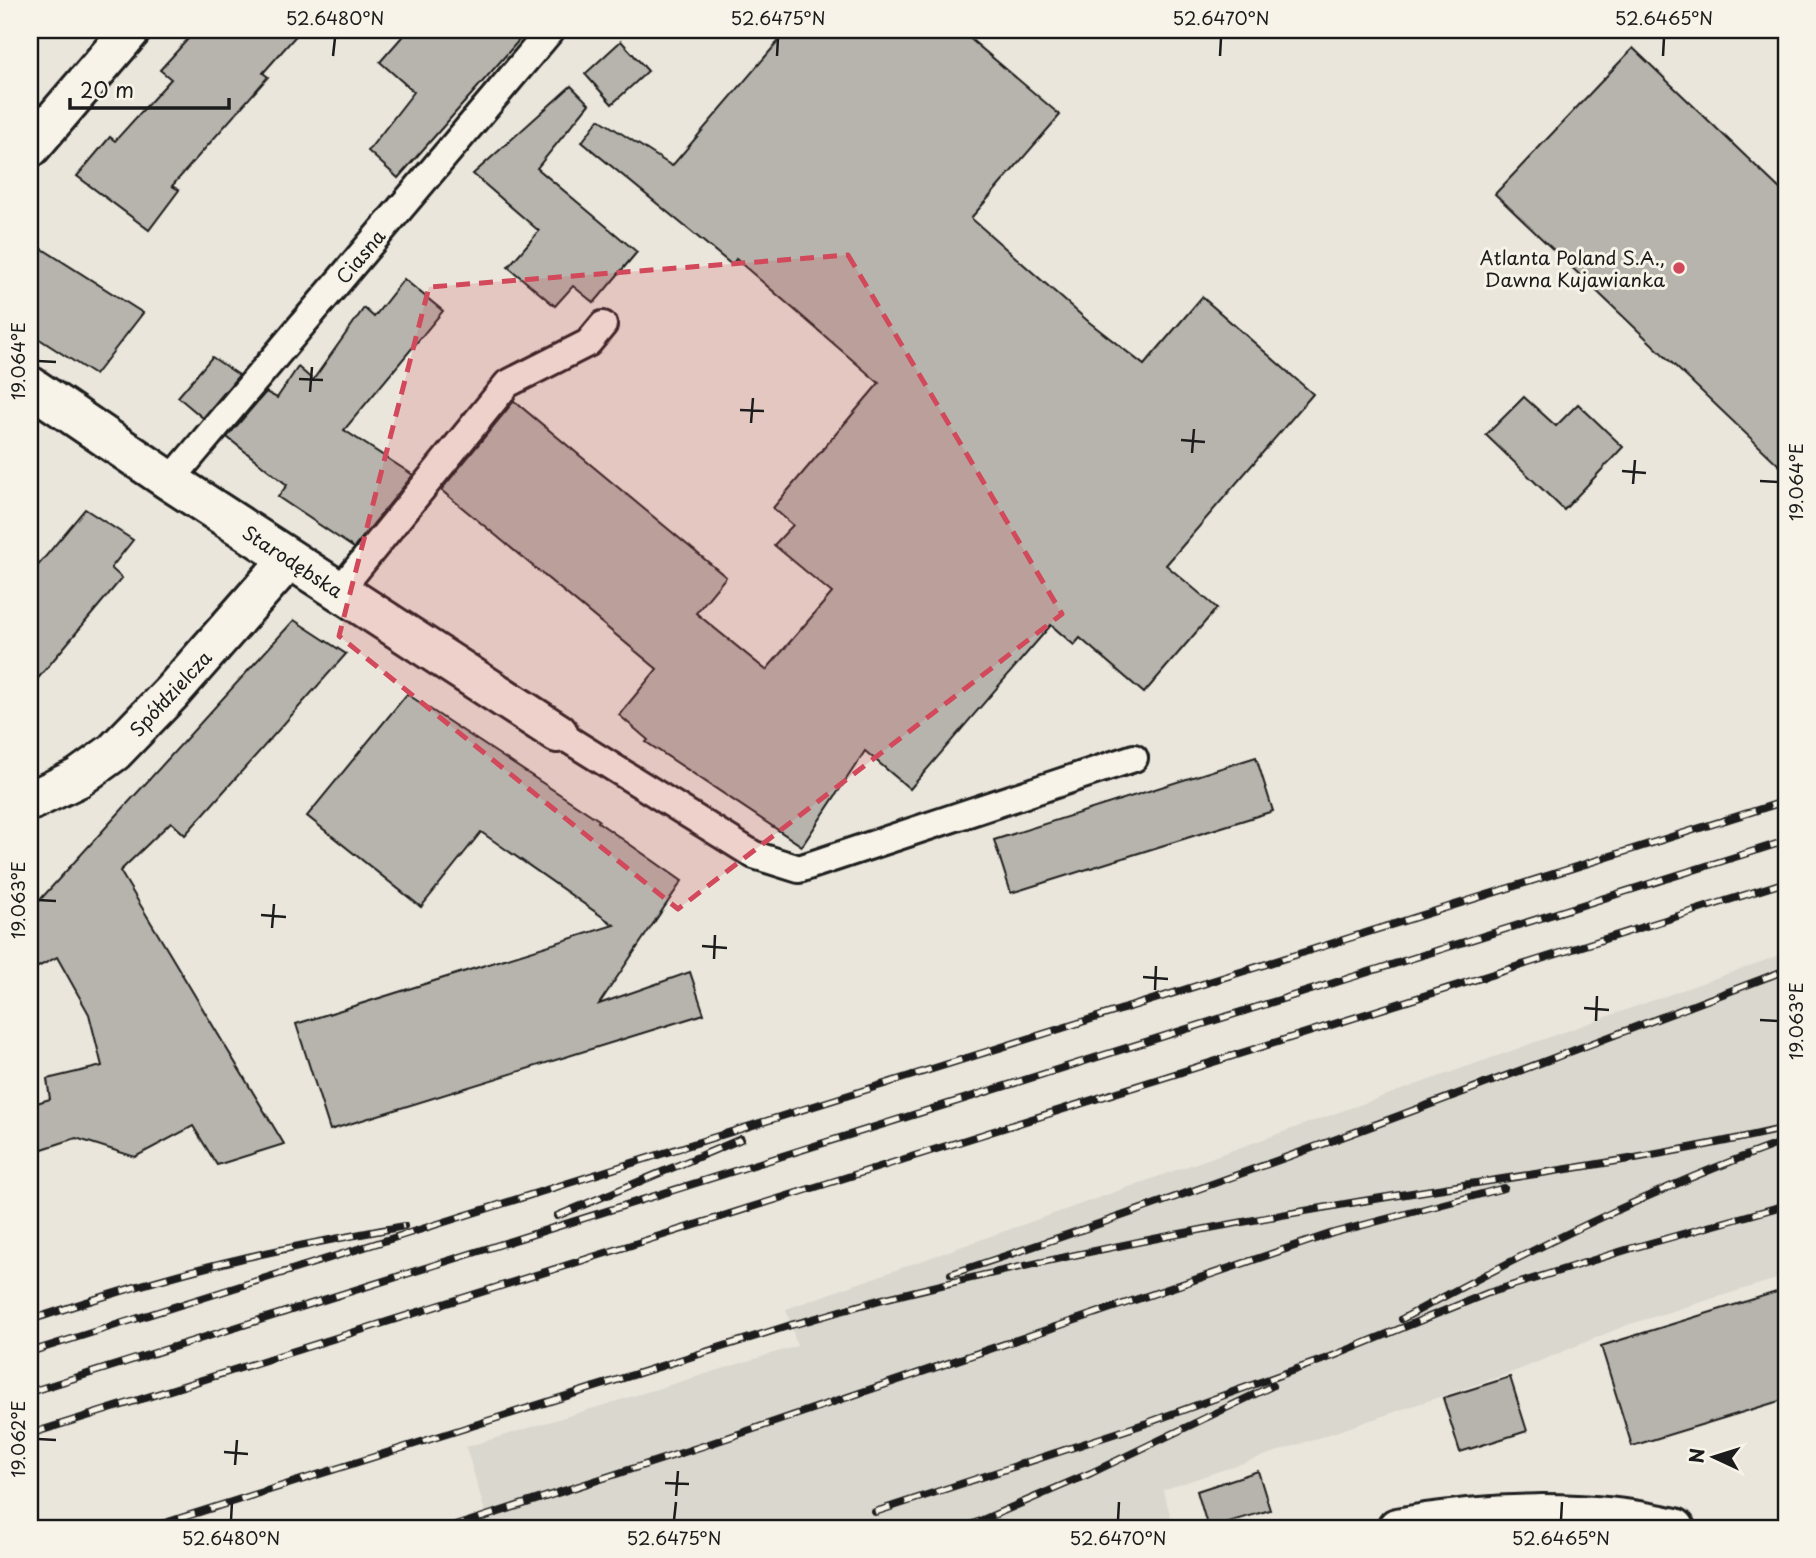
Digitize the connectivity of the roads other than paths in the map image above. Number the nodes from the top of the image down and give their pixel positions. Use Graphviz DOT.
graph roads {
  1 [pos="131,30"];
  2 [pos="551,30"];
  3 [pos="30,148"];
  4 [pos="603,325"];
  5 [pos="30,386"];
  6 [pos="170,481"];
  7 [pos="289,559"];
  8 [pos="339,591"];
  9 [pos="558,733"];
  10 [pos="1133,758"];
  11 [pos="30,801"];
  12 [pos="1397,1528"];
  13 [pos="1675,1528"];
  1 -- 3 [label="street"];
  2 -- 6 [label="lane, Ciasna"];
  4 -- 8 [label="lane"];
  5 -- 6 [label="street, Starodębska"];
  6 -- 7 [label="street, Starodębska"];
  7 -- 8 [label="street, Starodębska"];
  7 -- 11 [label="street, Spółdzielcza"];
  8 -- 9 [label="street, Starodębska"];
  9 -- 10 [label="lane"];
  12 -- 13 [label="street"];
}
